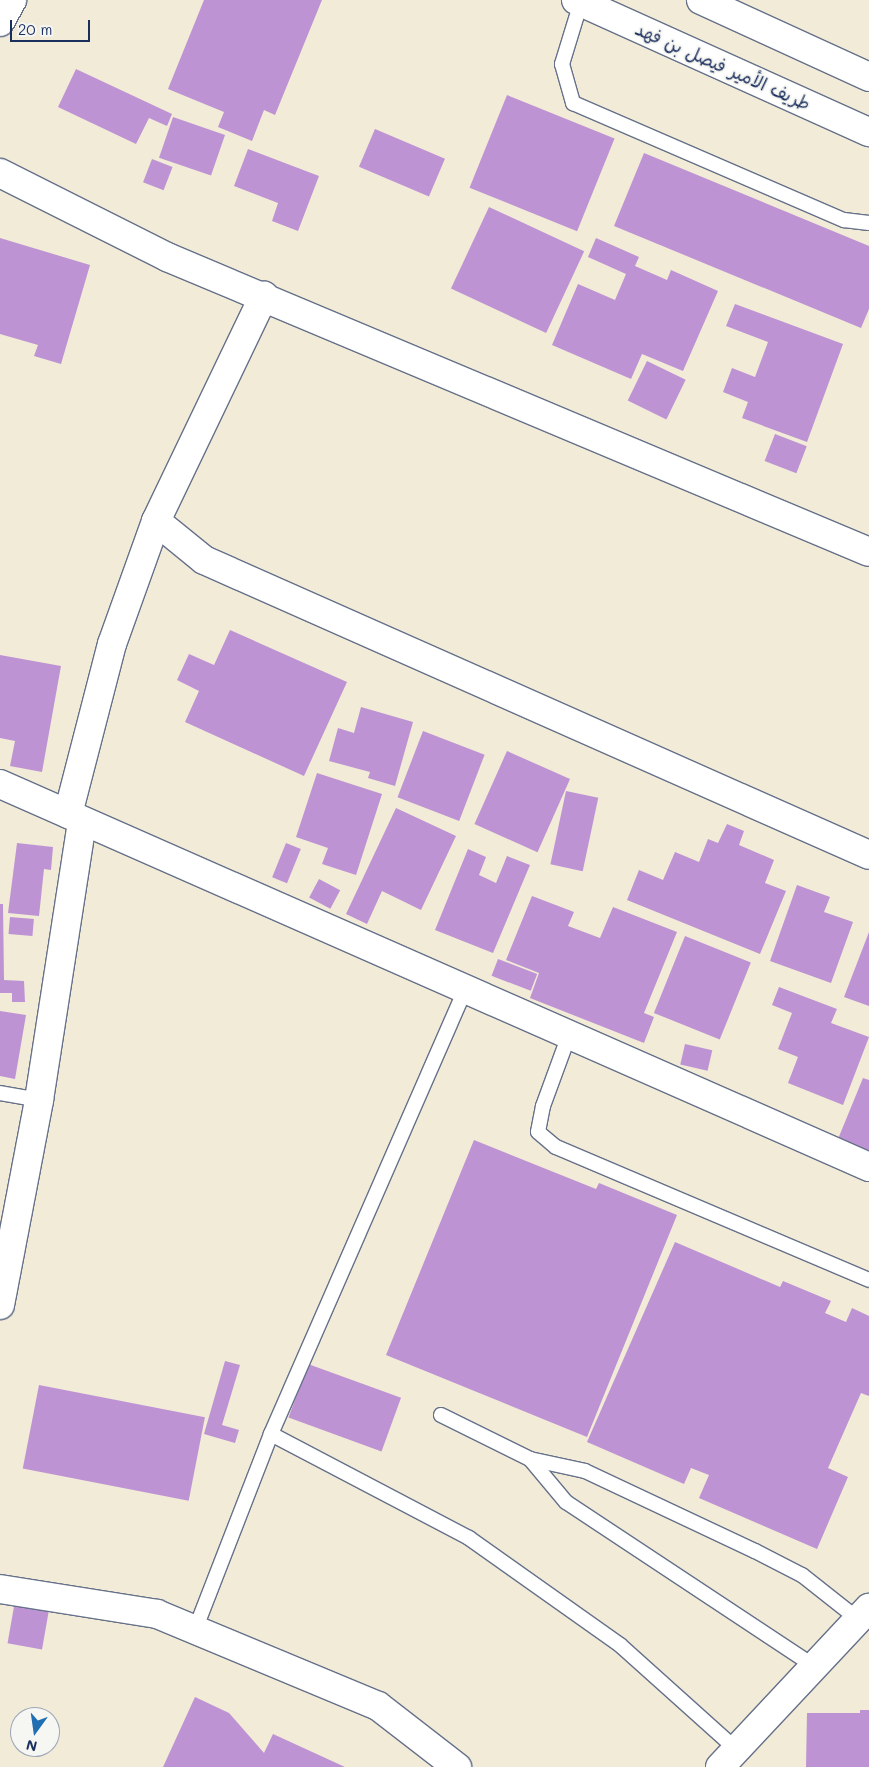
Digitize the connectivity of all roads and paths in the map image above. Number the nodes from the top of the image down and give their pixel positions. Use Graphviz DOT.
graph roads {
  1 [pos="12,0"];
  2 [pos="701,0"];
  3 [pos="579,1"];
  4 [pos="0,22"];
  5 [pos="869,76"];
  6 [pos="869,132"];
  7 [pos="0,173"];
  8 [pos="869,223"];
  9 [pos="264,296"];
  10 [pos="156,521"];
  11 [pos="869,552"];
  12 [pos="0,784"];
  13 [pos="75,818"];
  14 [pos="869,855"];
  15 [pos="465,989"];
  16 [pos="569,1035"];
  17 [pos="0,1093"];
  18 [pos="40,1100"];
  19 [pos="869,1167"];
  20 [pos="869,1280"];
  21 [pos="0,1305"];
  22 [pos="441,1415"];
  23 [pos="271,1434"];
  24 [pos="530,1459"];
  25 [pos="0,1589"];
  26 [pos="864,1614"];
  27 [pos="195,1630"];
  28 [pos="814,1666"];
  29 [pos="736,1761"];
  30 [pos="457,1767"];
  1 -- 4 [label="street"];
  2 -- 5 [label="street"];
  3 -- 6 [label="street, طريف الأمير فيصل بن فهد"];
  3 -- 8 [label="lane"];
  7 -- 9 [label="street"];
  9 -- 10 [label="street"];
  9 -- 11 [label="street"];
  10 -- 13 [label="street"];
  10 -- 14 [label="street"];
  12 -- 13 [label="street"];
  13 -- 15 [label="street"];
  13 -- 18 [label="street"];
  15 -- 16 [label="street"];
  15 -- 23 [label="lane"];
  16 -- 19 [label="street"];
  16 -- 20 [label="lane"];
  17 -- 18 [label="lane"];
  18 -- 21 [label="street"];
  22 -- 24 [label="lane"];
  23 -- 27 [label="lane"];
  23 -- 29 [label="lane"];
  24 -- 26 [label="lane"];
  24 -- 28 [label="lane"];
  25 -- 27 [label="street"];
  26 -- 28 [label="street"];
  27 -- 30 [label="street"];
  28 -- 29 [label="street"];
}
